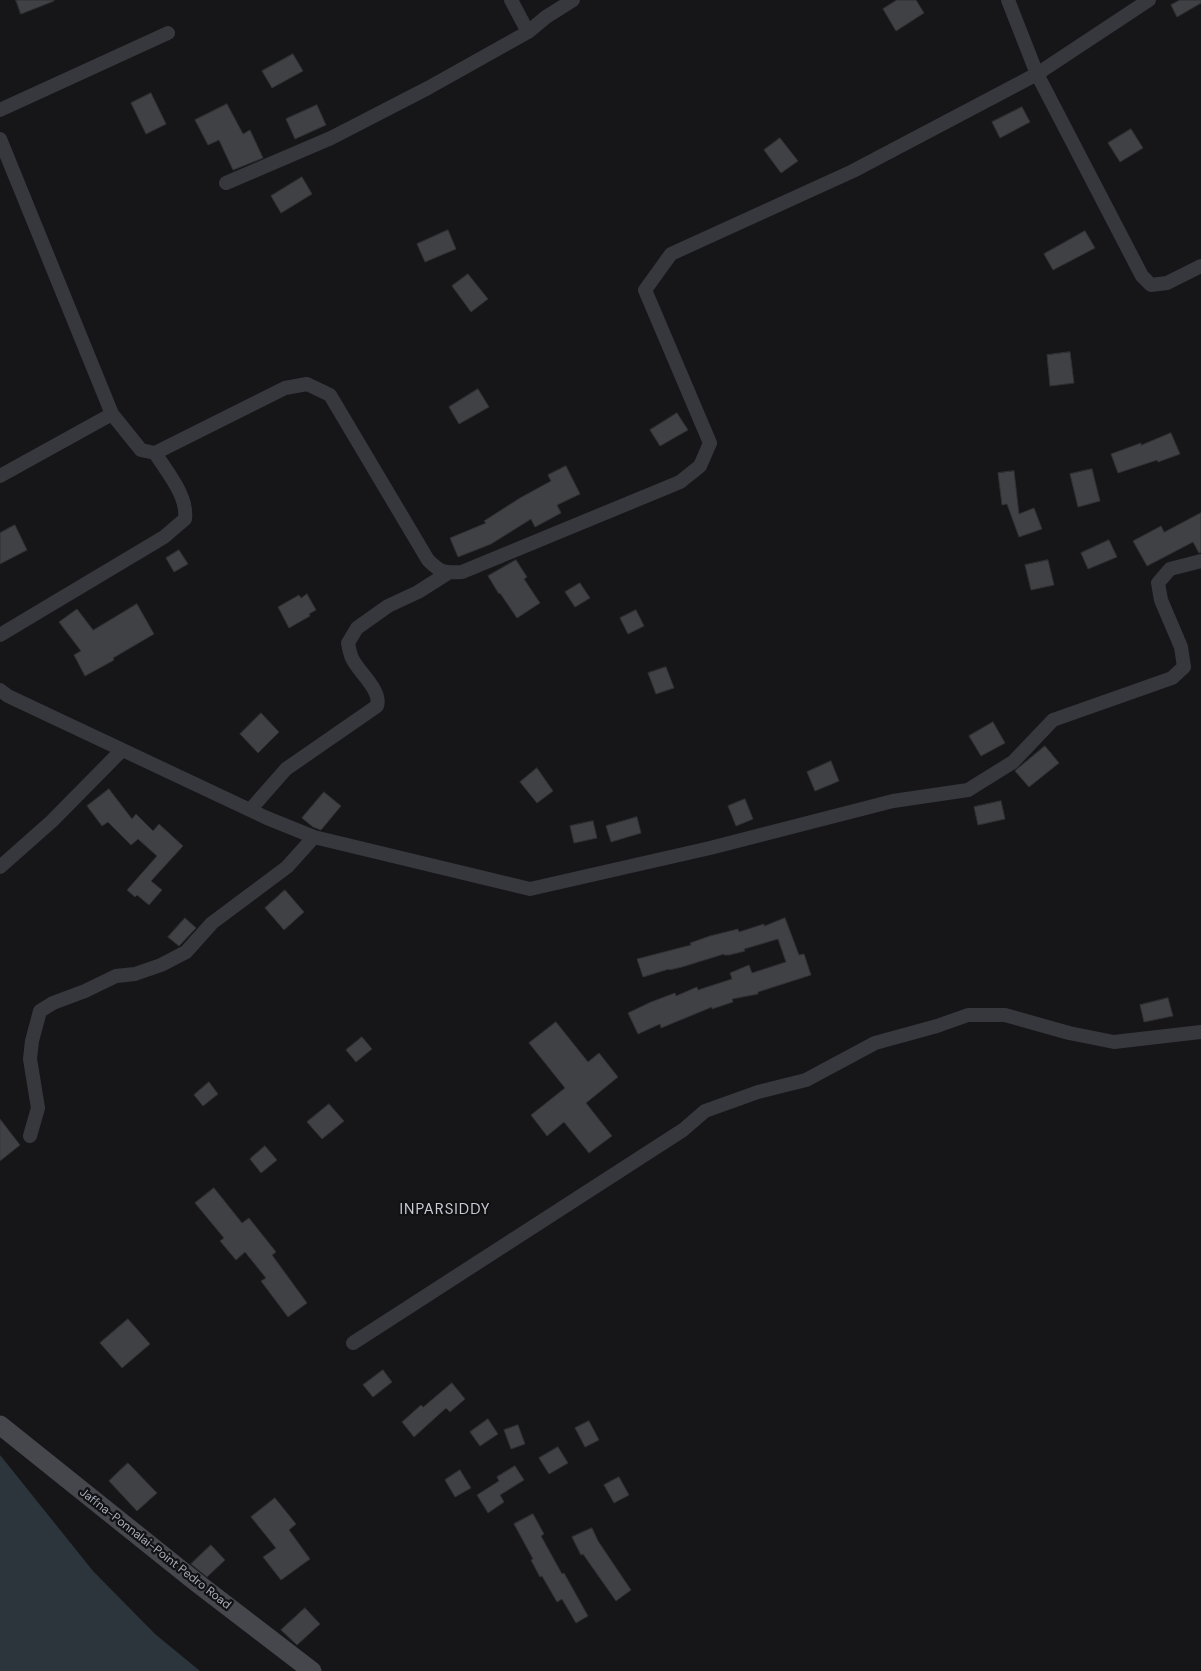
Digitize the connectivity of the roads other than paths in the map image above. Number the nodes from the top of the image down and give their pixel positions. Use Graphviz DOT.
graph roads {
  1 [pos="511,0"];
  2 [pos="573,0"];
  3 [pos="1008,0"];
  4 [pos="1150,0"];
  5 [pos="528,32"];
  6 [pos="168,33"];
  7 [pos="1037,74"];
  8 [pos="0,110"];
  9 [pos="0,139"];
  10 [pos="226,182"];
  11 [pos="1201,266"];
  12 [pos="112,414"];
  13 [pos="155,453"];
  14 [pos="0,476"];
  15 [pos="1201,561"];
  16 [pos="448,573"];
  17 [pos="0,635"];
  18 [pos="0,690"];
  19 [pos="122,750"];
  20 [pos="250,810"];
  21 [pos="314,837"];
  22 [pos="0,867"];
  23 [pos="1201,1032"];
  24 [pos="30,1136"];
  25 [pos="353,1343"];
  26 [pos="0,1425"];
  27 [pos="312,1671"];
  1 -- 5 [label="street"];
  2 -- 5 [label="street"];
  3 -- 7 [label="street"];
  4 -- 7 [label="street"];
  5 -- 10 [label="street"];
  6 -- 8 [label="street"];
  7 -- 11 [label="street"];
  7 -- 16 [label="street"];
  9 -- 12 [label="street"];
  12 -- 13 [label="street"];
  12 -- 14 [label="street"];
  13 -- 16 [label="street"];
  13 -- 17 [label="street"];
  15 -- 21 [label="street"];
  16 -- 20 [label="street"];
  18 -- 19 [label="street"];
  19 -- 20 [label="street"];
  19 -- 22 [label="street"];
  20 -- 21 [label="street"];
  21 -- 24 [label="street"];
  23 -- 25 [label="street"];
  26 -- 27 [label="main road, Jaffna-Ponnalai-Point Pedro Road"];
}
